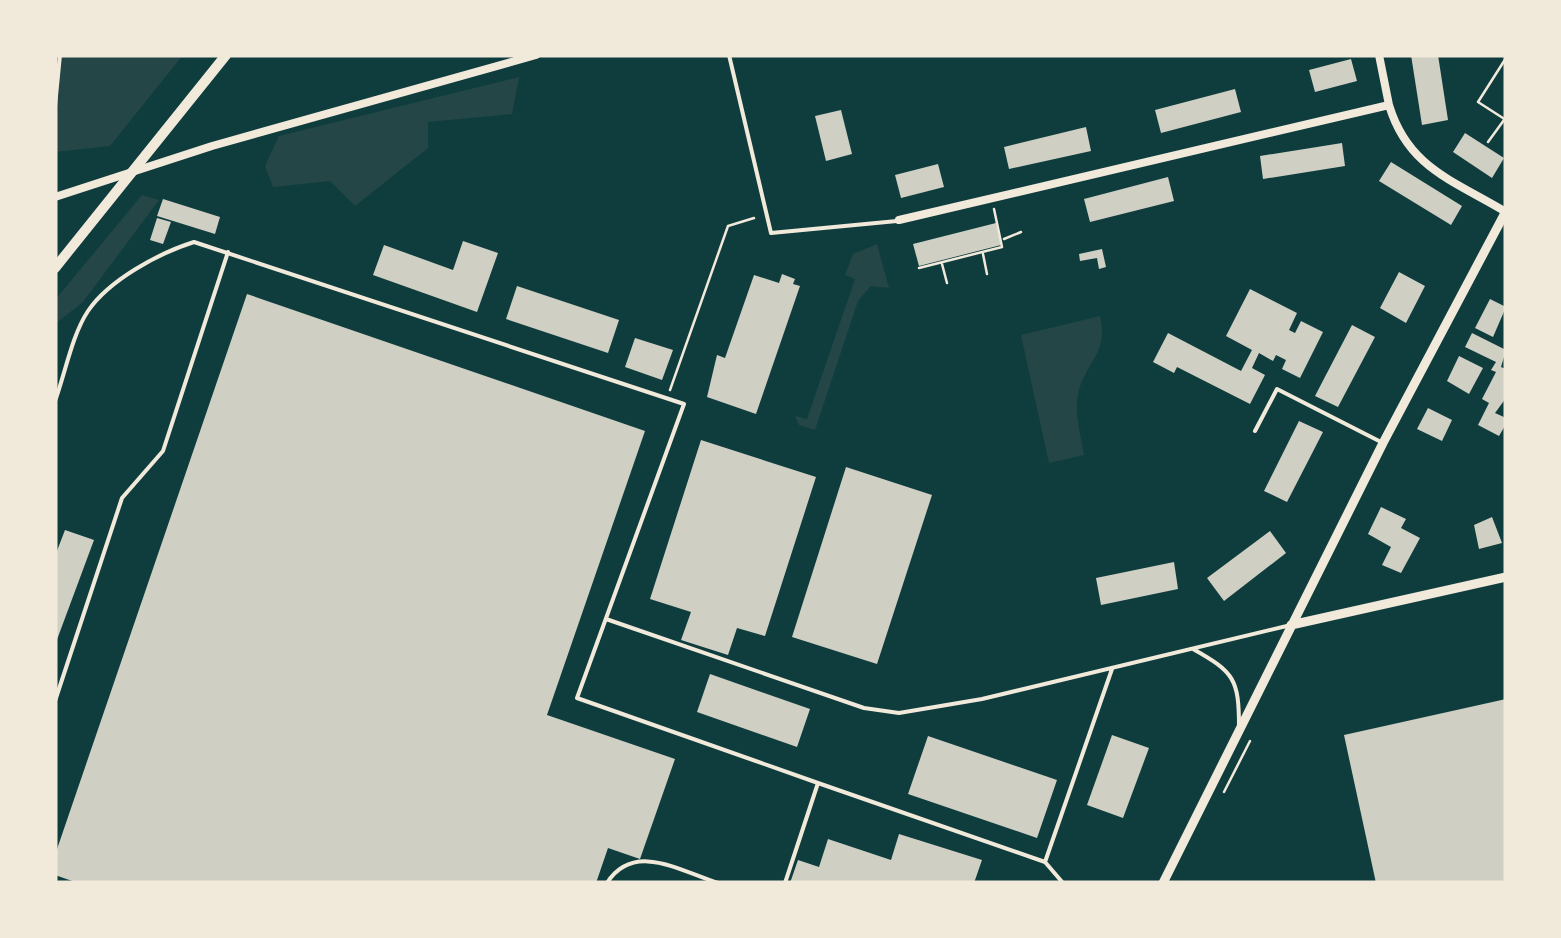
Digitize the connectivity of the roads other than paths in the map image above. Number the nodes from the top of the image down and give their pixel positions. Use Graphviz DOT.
graph roads {
  1 [pos="60,55"];
  2 [pos="226,55"];
  3 [pos="536,55"];
  4 [pos="729,55"];
  5 [pos="1379,55"];
  6 [pos="1389,105"];
  7 [pos="55,106"];
  8 [pos="55,197"];
  9 [pos="1506,212"];
  10 [pos="899,220"];
  11 [pos="1502,227"];
  12 [pos="228,252"];
  13 [pos="55,268"];
  14 [pos="55,402"];
  15 [pos="1256,432"];
  16 [pos="1383,443"];
  17 [pos="1506,577"];
  18 [pos="605,619"];
  19 [pos="1291,624"];
  20 [pos="1192,649"];
  21 [pos="1112,669"];
  22 [pos="55,701"];
  23 [pos="1239,728"];
  24 [pos="818,783"];
  25 [pos="1045,862"];
  26 [pos="607,883"];
  27 [pos="718,883"];
  28 [pos="784,883"];
  29 [pos="1063,883"];
  30 [pos="1163,883"];
  1 -- 7 [label="lane"];
  2 -- 13 [label="main road"];
  3 -- 8 [label="street"];
  4 -- 10 [label="lane"];
  5 -- 6 [label="street"];
  6 -- 9 [label="street"];
  6 -- 10 [label="street"];
  9 -- 11 [label="street"];
  11 -- 16 [label="street"];
  12 -- 14 [label="lane"];
  12 -- 18 [label="lane"];
  12 -- 22 [label="lane"];
  15 -- 16 [label="lane"];
  16 -- 19 [label="street"];
  17 -- 19 [label="street"];
  18 -- 21 [label="lane"];
  18 -- 24 [label="lane"];
  19 -- 20 [label="lane"];
  19 -- 23 [label="street"];
  20 -- 21 [label="lane"];
  20 -- 23 [label="lane"];
  21 -- 25 [label="lane"];
  23 -- 30 [label="street"];
  24 -- 25 [label="lane"];
  24 -- 28 [label="lane"];
  25 -- 29 [label="lane"];
  26 -- 27 [label="lane"];
}
